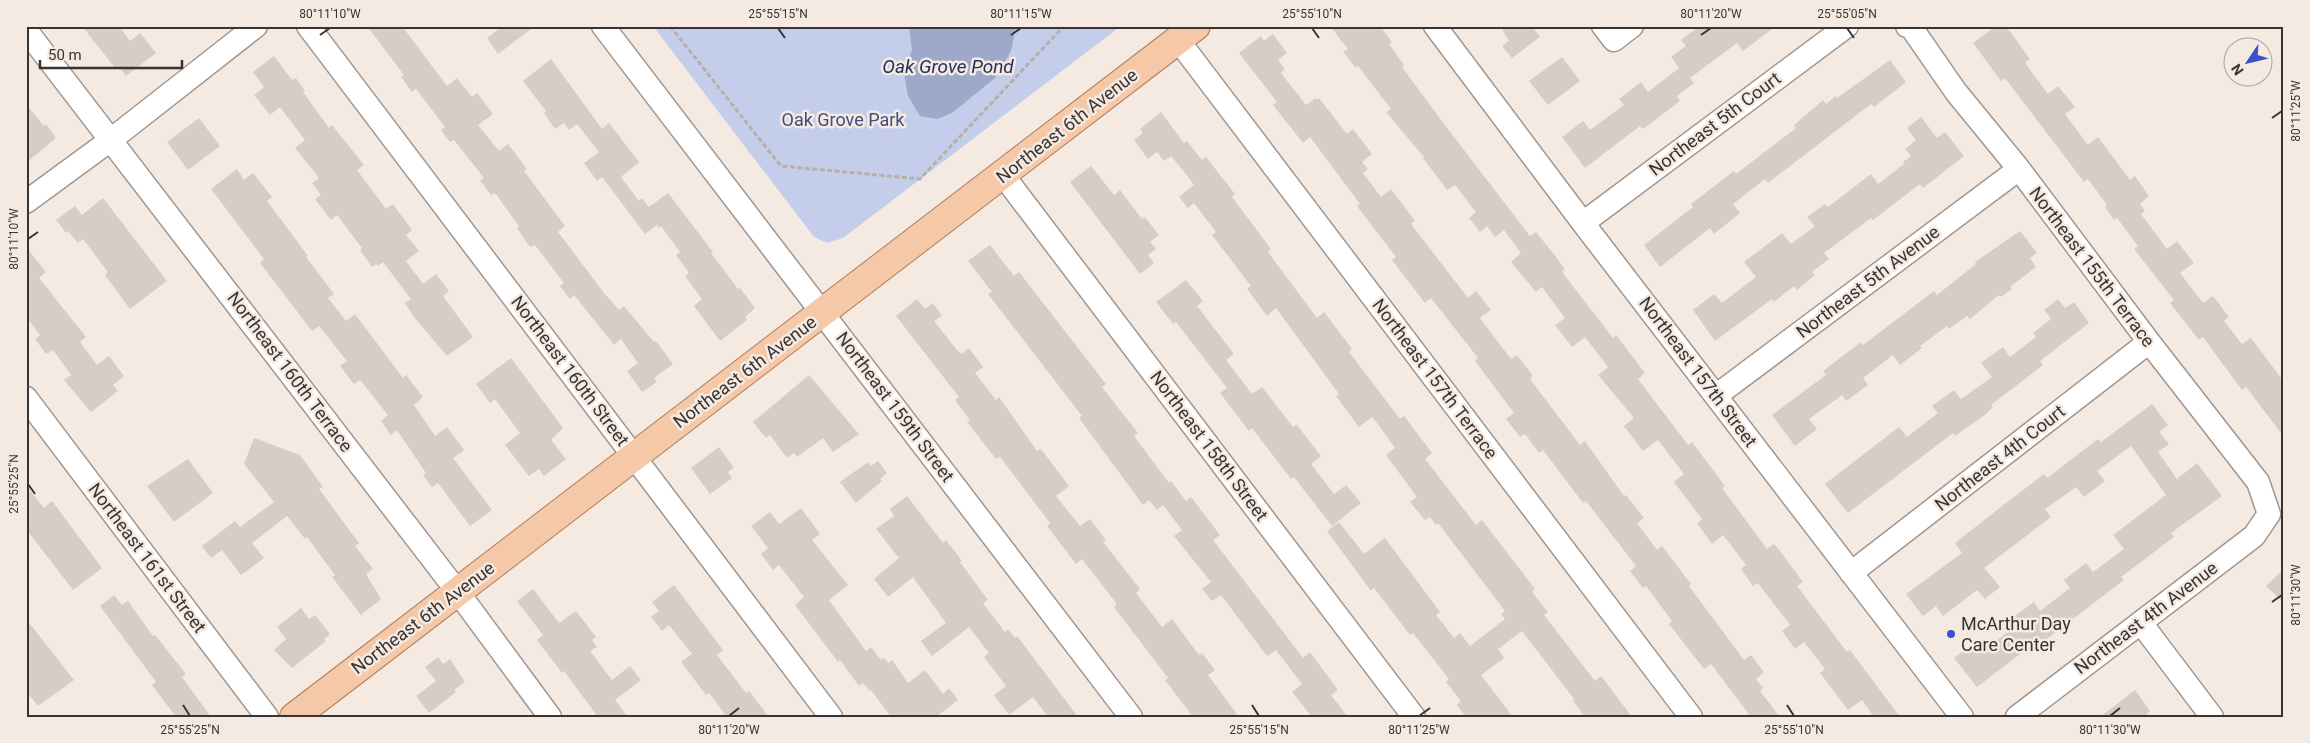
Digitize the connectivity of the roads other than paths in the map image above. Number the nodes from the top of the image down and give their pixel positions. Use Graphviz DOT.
graph roads {
  1 [pos="256,26"];
  2 [pos="308,26"];
  3 [pos="604,26"];
  4 [pos="1435,26"];
  5 [pos="1603,26"];
  6 [pos="1632,26"];
  7 [pos="1847,26"];
  8 [pos="1907,26"];
  9 [pos="26,30"];
  10 [pos="1187,33"];
  11 [pos="112,139"];
  12 [pos="2019,169"];
  13 [pos="1003,175"];
  14 [pos="26,202"];
  15 [pos="1583,223"];
  16 [pos="823,314"];
  17 [pos="2149,342"];
  18 [pos="1717,395"];
  19 [pos="26,398"];
  20 [pos="634,455"];
  21 [pos="2269,514"];
  22 [pos="1851,574"];
  23 [pos="458,591"];
  24 [pos="2141,623"];
  25 [pos="268,717"];
  26 [pos="294,717"];
  27 [pos="550,717"];
  28 [pos="831,717"];
  29 [pos="1131,717"];
  30 [pos="1414,717"];
  31 [pos="1691,717"];
  32 [pos="1962,717"];
  33 [pos="2017,717"];
  34 [pos="2212,717"];
  1 -- 11 [label="street"];
  2 -- 20 [label="street, Northeast 160th Street"];
  3 -- 16 [label="street, Northeast 159th Street"];
  4 -- 15 [label="street, Northeast 157th Street"];
  5 -- 6 [label="street"];
  7 -- 15 [label="street, Northeast 5th Court"];
  8 -- 12 [label="street, Northeast 155th Terrace"];
  9 -- 11 [label="street, Northeast 160th Terrace"];
  10 -- 13 [label="main road, Northeast 6th Avenue"];
  10 -- 31 [label="street, Northeast 157th Terrace"];
  11 -- 14 [label="street"];
  11 -- 23 [label="street, Northeast 160th Terrace"];
  12 -- 17 [label="street, Northeast 155th Terrace"];
  12 -- 18 [label="street, Northeast 5th Avenue"];
  13 -- 16 [label="main road, Northeast 6th Avenue"];
  13 -- 30 [label="street, Northeast 158th Street"];
  15 -- 18 [label="street, Northeast 157th Street"];
  16 -- 20 [label="main road, Northeast 6th Avenue"];
  16 -- 29 [label="street, Northeast 159th Street"];
  17 -- 21 [label="street, Northeast 155th Terrace"];
  17 -- 22 [label="street, Northeast 4th Court"];
  18 -- 22 [label="street, Northeast 157th Street"];
  19 -- 25 [label="street, Northeast 161st Street"];
  20 -- 23 [label="main road, Northeast 6th Avenue"];
  20 -- 28 [label="street, Northeast 160th Street"];
  21 -- 24 [label="street, Northeast 4th Avenue"];
  22 -- 32 [label="street, Northeast 157th Street"];
  23 -- 26 [label="main road, Northeast 6th Avenue"];
  23 -- 27 [label="street, Northeast 160th Terrace"];
  24 -- 33 [label="street, Northeast 4th Avenue"];
  24 -- 34 [label="street"];
}
